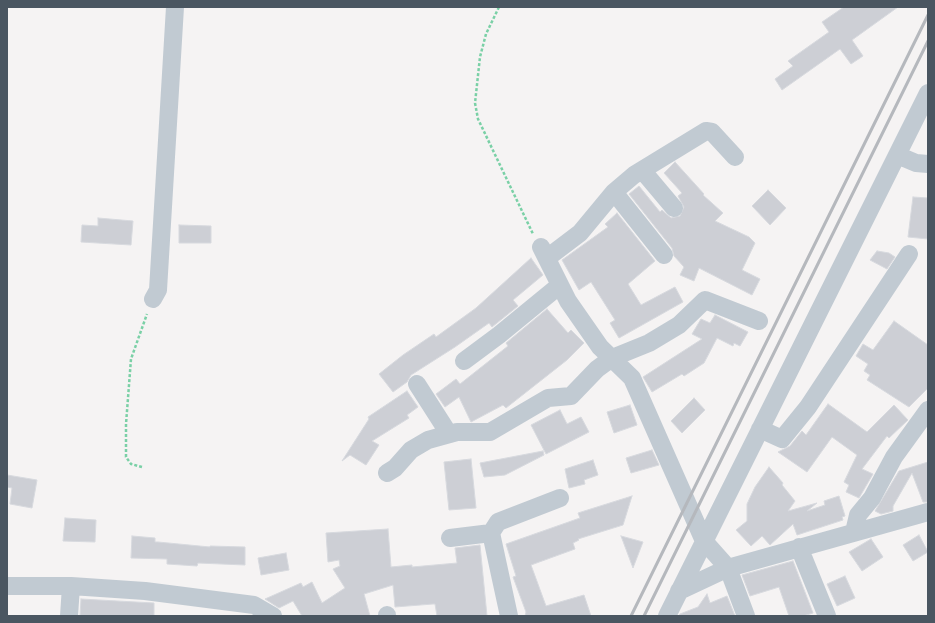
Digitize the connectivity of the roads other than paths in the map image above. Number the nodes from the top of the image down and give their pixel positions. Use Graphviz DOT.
graph roads {
  1 [pos="175,7"];
  2 [pos="928,93"];
  3 [pos="897,155"];
  4 [pos="735,158"];
  5 [pos="928,164"];
  6 [pos="642,170"];
  7 [pos="614,192"];
  8 [pos="674,208"];
  9 [pos="909,254"];
  10 [pos="664,255"];
  11 [pos="560,285"];
  12 [pos="153,299"];
  13 [pos="759,322"];
  14 [pos="612,358"];
  15 [pos="464,361"];
  16 [pos="417,384"];
  17 [pos="928,410"];
  18 [pos="760,429"];
  19 [pos="449,434"];
  20 [pos="387,472"];
  21 [pos="560,498"];
  22 [pos="928,512"];
  23 [pos="491,532"];
  24 [pos="854,532"];
  25 [pos="450,538"];
  26 [pos="704,541"];
  27 [pos="799,548"];
  28 [pos="728,568"];
  29 [pos="7,586"];
  30 [pos="71,586"];
  31 [pos="679,591"];
  32 [pos="69,616"];
  33 [pos="273,616"];
  34 [pos="509,616"];
  35 [pos="667,616"];
  36 [pos="746,616"];
  37 [pos="827,616"];
  1 -- 12 [label="street"];
  2 -- 3 [label="street"];
  3 -- 5 [label="street"];
  3 -- 18 [label="street"];
  4 -- 6 [label="street"];
  6 -- 7 [label="street"];
  6 -- 8 [label="street"];
  7 -- 10 [label="street"];
  7 -- 11 [label="street"];
  9 -- 18 [label="street"];
  11 -- 14 [label="street"];
  11 -- 15 [label="street"];
  13 -- 14 [label="street"];
  14 -- 19 [label="street"];
  14 -- 26 [label="street"];
  16 -- 19 [label="street"];
  17 -- 24 [label="street"];
  18 -- 26 [label="street"];
  19 -- 20 [label="street"];
  21 -- 23 [label="street"];
  22 -- 24 [label="street"];
  23 -- 25 [label="street"];
  23 -- 34 [label="street"];
  24 -- 27 [label="street"];
  26 -- 28 [label="street"];
  26 -- 31 [label="street"];
  27 -- 28 [label="street"];
  27 -- 37 [label="street"];
  28 -- 31 [label="street"];
  28 -- 36 [label="street"];
  29 -- 30 [label="street"];
  30 -- 32 [label="street"];
  30 -- 33 [label="street"];
  31 -- 35 [label="street"];
}
